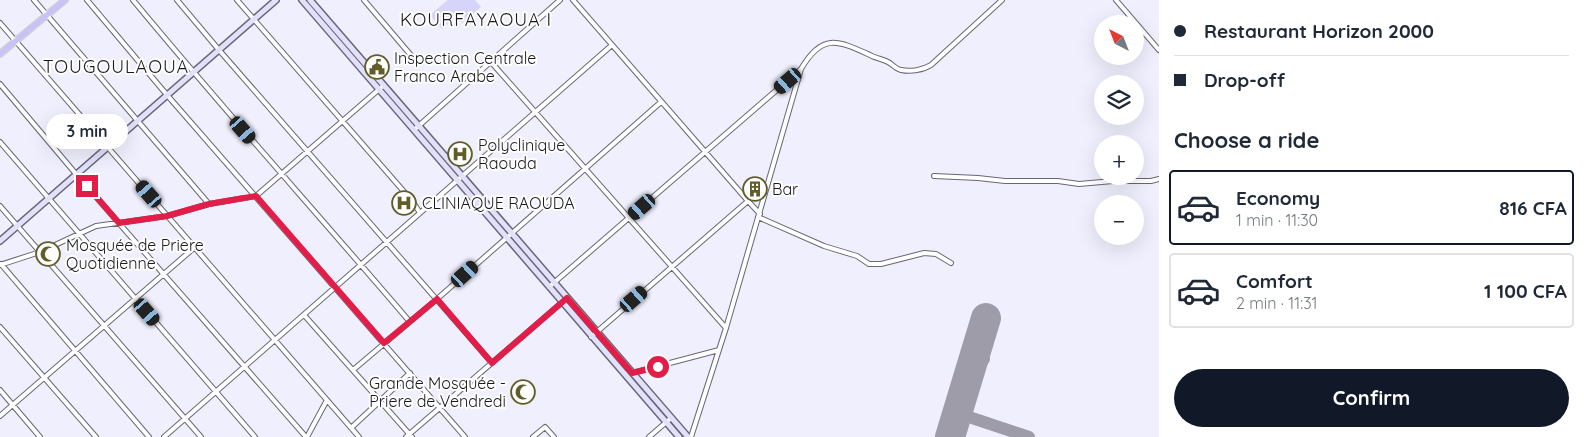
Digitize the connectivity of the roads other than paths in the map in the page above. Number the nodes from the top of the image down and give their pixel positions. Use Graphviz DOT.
graph roads {
  1 [pos="34,0"];
  2 [pos="65,0"];
  3 [pos="87,0"];
  4 [pos="133,0"];
  5 [pos="177,0"];
  6 [pos="237,0"];
  7 [pos="276,0"];
  8 [pos="302,0"];
  9 [pos="310,0"];
  10 [pos="364,0"];
  11 [pos="560,0"];
  12 [pos="573,0"];
  13 [pos="1002,0"];
  14 [pos="1116,0"];
  15 [pos="47,15"];
  16 [pos="254,20"];
  17 [pos="0,23"];
  18 [pos="16,40"];
  19 [pos="612,46"];
  20 [pos="2,50"];
  21 [pos="219,50"];
  22 [pos="1159,50"];
  23 [pos="416,60"];
  24 [pos="491,62"];
  25 [pos="801,69"];
  26 [pos="193,73"];
  27 [pos="0,84"];
  28 [pos="381,87"];
  29 [pos="167,95"];
  30 [pos="661,102"];
  31 [pos="536,112"];
  32 [pos="137,121"];
  33 [pos="342,122"];
  34 [pos="416,128"];
  35 [pos="0,142"];
  36 [pos="108,147"];
  37 [pos="307,151"];
  38 [pos="705,152"];
  39 [pos="586,168"];
  40 [pos="281,173"];
  41 [pos="76,174"];
  42 [pos="934,176"];
  43 [pos="460,178"];
  44 [pos="1159,179"];
  45 [pos="256,196"];
  46 [pos="49,198"];
  47 [pos="748,201"];
  48 [pos="209,204"];
  49 [pos="0,206"];
  50 [pos="420,213"];
  51 [pos="167,216"];
  52 [pos="759,216"];
  53 [pos="629,218"];
  54 [pos="119,223"];
  55 [pos="17,226"];
  56 [pos="79,234"];
  57 [pos="509,236"];
  58 [pos="0,241"];
  59 [pos="387,242"];
  60 [pos="195,247"];
  61 [pos="40,252"];
  62 [pos="362,264"];
  63 [pos="951,264"];
  64 [pos="1,265"];
  65 [pos="672,266"];
  66 [pos="164,275"];
  67 [pos="552,285"];
  68 [pos="335,287"];
  69 [pos="567,298"];
  70 [pos="136,299"];
  71 [pos="437,299"];
  72 [pos="562,302"];
  73 [pos="304,315"];
  74 [pos="410,322"];
  75 [pos="104,326"];
  76 [pos="0,327"];
  77 [pos="726,328"];
  78 [pos="596,332"];
  79 [pos="591,337"];
  80 [pos="275,340"];
  81 [pos="384,343"];
  82 [pos="76,350"];
  83 [pos="719,350"];
  84 [pos="492,363"];
  85 [pos="245,367"];
  86 [pos="353,370"];
  87 [pos="410,373"];
  88 [pos="632,373"];
  89 [pos="625,375"];
  90 [pos="44,377"];
  91 [pos="0,390"];
  92 [pos="216,392"];
  93 [pos="327,400"];
  94 [pos="380,400"];
  95 [pos="12,405"];
  96 [pos="440,408"];
  97 [pos="0,416"];
  98 [pos="671,418"];
  99 [pos="185,419"];
  100 [pos="666,422"];
  101 [pos="351,428"];
  102 [pos="409,436"];
  103 [pos="40,437"];
  104 [pos="96,437"];
  105 [pos="149,437"];
  106 [pos="164,437"];
  107 [pos="201,437"];
  108 [pos="255,437"];
  109 [pos="306,437"];
  110 [pos="359,437"];
  111 [pos="465,437"];
  112 [pos="533,437"];
  113 [pos="554,437"];
  114 [pos="649,437"];
  115 [pos="679,437"];
  116 [pos="690,437"];
  1 -- 15 [label="street"];
  2 -- 15 [label="main road"];
  3 -- 29 [label="street"];
  4 -- 26 [label="street"];
  5 -- 21 [label="street"];
  6 -- 16 [label="street"];
  7 -- 16 [label="street"];
  8 -- 28 [label="street"];
  9 -- 28 [label="street"];
  10 -- 23 [label="street"];
  11 -- 24 [label="street"];
  12 -- 19 [label="street"];
  13 -- 25 [label="street"];
  14 -- 22 [label="street"];
  15 -- 18 [label="main road"];
  15 -- 32 [label="street"];
  16 -- 21 [label="street"];
  16 -- 33 [label="street"];
  17 -- 18 [label="street"];
  18 -- 20 [label="main road"];
  18 -- 36 [label="street"];
  19 -- 30 [label="street"];
  19 -- 31 [label="street"];
  21 -- 26 [label="street"];
  21 -- 37 [label="street"];
  24 -- 31 [label="street"];
  24 -- 34 [label="street"];
  25 -- 38 [label="street"];
  25 -- 52 [label="street"];
  26 -- 29 [label="street"];
  26 -- 40 [label="street"];
  27 -- 41 [label="street"];
  28 -- 33 [label="street"];
  28 -- 34 [label="street"];
  29 -- 32 [label="street"];
  29 -- 45 [label="street"];
  30 -- 38 [label="street"];
  30 -- 39 [label="street"];
  31 -- 39 [label="street"];
  31 -- 43 [label="street"];
  32 -- 36 [label="street"];
  32 -- 48 [label="street"];
  33 -- 37 [label="street"];
  33 -- 50 [label="street"];
  34 -- 43 [label="street"];
  35 -- 46 [label="street"];
  36 -- 41 [label="street"];
  36 -- 51 [label="street"];
  37 -- 40 [label="street"];
  37 -- 59 [label="street"];
  38 -- 47 [label="street"];
  38 -- 53 [label="street"];
  39 -- 53 [label="street"];
  39 -- 57 [label="street"];
  40 -- 45 [label="street"];
  40 -- 62 [label="street"];
  41 -- 46 [label="street"];
  41 -- 54 [label="street"];
  42 -- 44 [label="street"];
  43 -- 50 [label="street"];
  43 -- 57 [label="street"];
  45 -- 48 [label="street"];
  45 -- 68 [label="street"];
  46 -- 55 [label="street"];
  46 -- 56 [label="street"];
  47 -- 52 [label="street"];
  47 -- 65 [label="street"];
  48 -- 51 [label="street"];
  49 -- 55 [label="street"];
  50 -- 59 [label="street"];
  51 -- 54 [label="street"];
  51 -- 60 [label="street"];
  52 -- 63 [label="street"];
  52 -- 77 [label="street"];
  53 -- 65 [label="street"];
  53 -- 67 [label="street"];
  54 -- 56 [label="street"];
  54 -- 66 [label="street"];
  55 -- 58 [label="street"];
  55 -- 61 [label="street"];
  56 -- 61 [label="street"];
  56 -- 70 [label="street"];
  57 -- 67 [label="street"];
  57 -- 71 [label="street"];
  59 -- 62 [label="street"];
  59 -- 71 [label="street"];
  60 -- 66 [label="street"];
  60 -- 80 [label="street"];
  61 -- 64 [label="street"];
  61 -- 75 [label="street"];
  62 -- 68 [label="street"];
  62 -- 74 [label="street"];
  64 -- 82 [label="street"];
  65 -- 77 [label="street"];
  65 -- 78 [label="street"];
  66 -- 70 [label="street"];
  66 -- 85 [label="street"];
  67 -- 69 [label="street"];
  67 -- 72 [label="street"];
  68 -- 73 [label="street"];
  68 -- 81 [label="street"];
  69 -- 72 [label="street"];
  69 -- 78 [label="street"];
  70 -- 75 [label="street"];
  70 -- 92 [label="street"];
  71 -- 74 [label="street"];
  71 -- 84 [label="street"];
  72 -- 79 [label="street"];
  72 -- 84 [label="street"];
  73 -- 80 [label="street"];
  73 -- 86 [label="street"];
  74 -- 81 [label="street"];
  75 -- 82 [label="street"];
  75 -- 99 [label="street"];
  76 -- 90 [label="street"];
  77 -- 83 [label="street"];
  78 -- 79 [label="street"];
  78 -- 88 [label="street"];
  79 -- 89 [label="street"];
  80 -- 85 [label="street"];
  80 -- 93 [label="street"];
  81 -- 86 [label="street"];
  81 -- 87 [label="street"];
  82 -- 90 [label="street"];
  82 -- 105 [label="street"];
  83 -- 88 [label="street"];
  83 -- 116 [label="street"];
  84 -- 96 [label="street"];
  85 -- 92 [label="street"];
  85 -- 109 [label="street"];
  86 -- 94 [label="street"];
  87 -- 94 [label="street"];
  87 -- 96 [label="street"];
  88 -- 89 [label="street"];
  88 -- 98 [label="street"];
  89 -- 100 [label="street"];
  90 -- 95 [label="street"];
  90 -- 104 [label="street"];
  91 -- 95 [label="street"];
  92 -- 99 [label="street"];
  92 -- 108 [label="street"];
  93 -- 101 [label="street"];
  93 -- 109 [label="street"];
  94 -- 101 [label="street"];
  94 -- 102 [label="street"];
  95 -- 97 [label="street"];
  95 -- 103 [label="street"];
  96 -- 102 [label="street"];
  96 -- 111 [label="street"];
  98 -- 100 [label="street"];
  98 -- 116 [label="street"];
  99 -- 106 [label="street"];
  99 -- 107 [label="street"];
  100 -- 114 [label="street"];
  100 -- 115 [label="street"];
  101 -- 110 [label="street"];
  112 -- 113 [label="street"];
}
